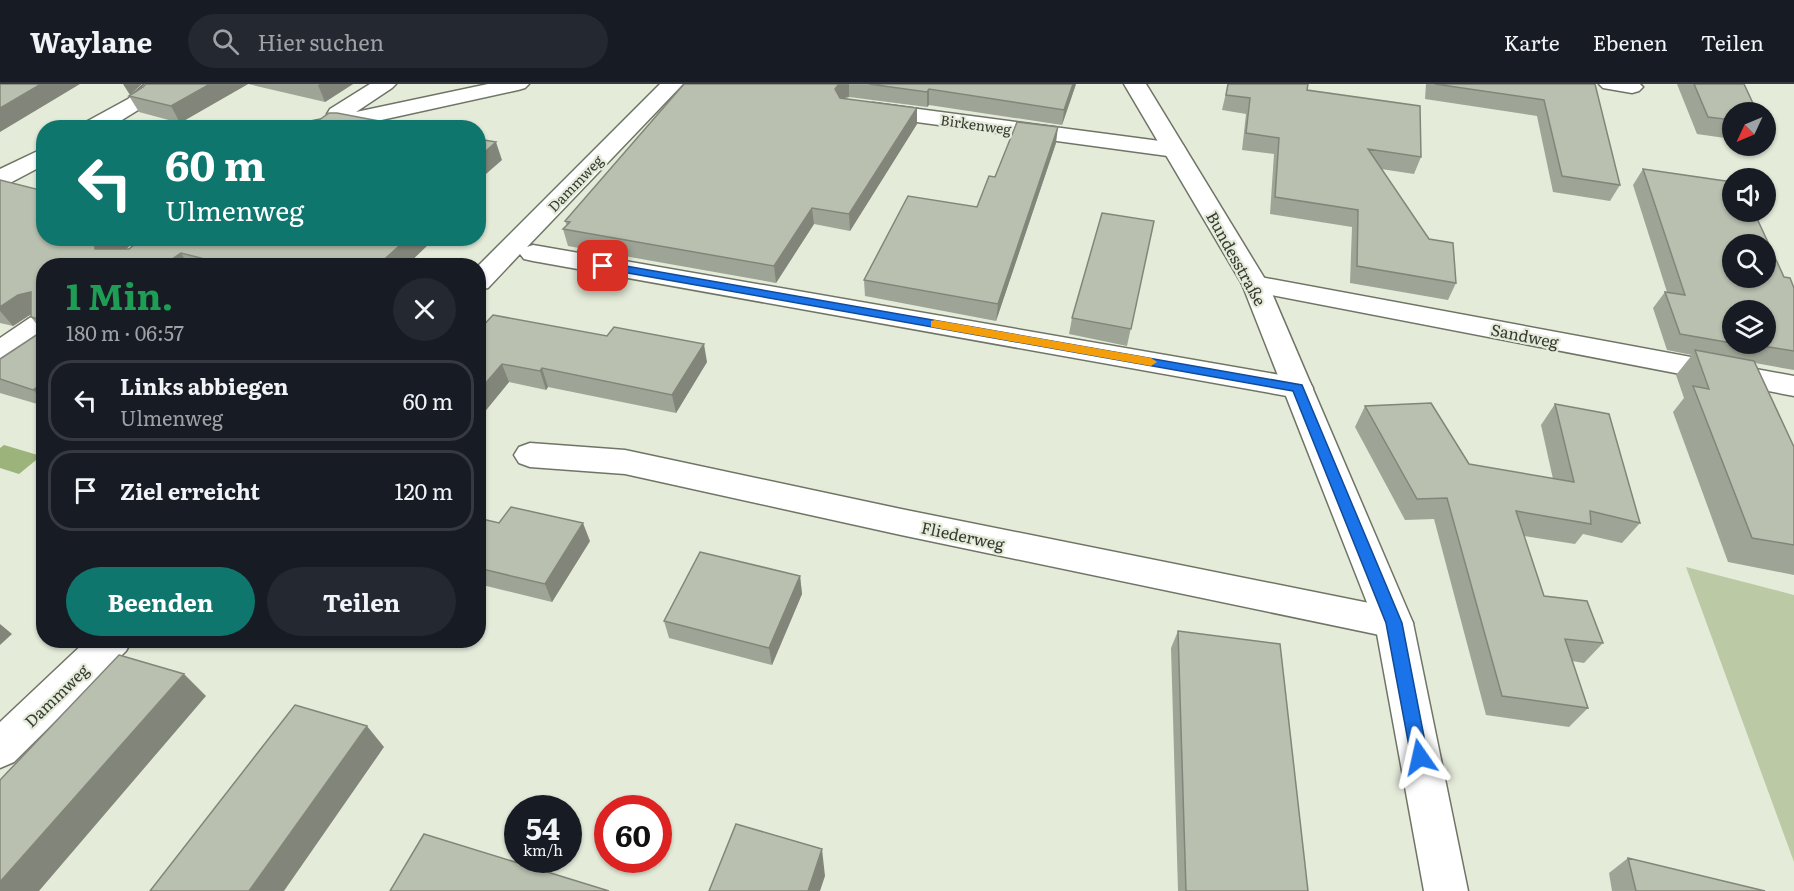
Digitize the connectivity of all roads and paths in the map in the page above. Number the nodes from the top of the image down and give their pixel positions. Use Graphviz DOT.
graph roads {
  1 [pos="156,84"];
  2 [pos="385,84"];
  3 [pos="518,84"];
  4 [pos="672,84"];
  5 [pos="1135,84"];
  6 [pos="1610,84"];
  7 [pos="1632,87"];
  8 [pos="849,106"];
  9 [pos="106,120"];
  10 [pos="326,120"];
  11 [pos="348,120"];
  12 [pos="1175,150"];
  13 [pos="36,159"];
  14 [pos="36,173"];
  15 [pos="0,179"];
  16 [pos="533,253"];
  17 [pos="486,274"];
  18 [pos="1255,284"];
  19 [pos="36,327"];
  20 [pos="0,352"];
  21 [pos="1794,386"];
  22 [pos="1298,388"];
  23 [pos="530,455"];
  24 [pos="1394,623"];
  25 [pos="105,648"];
  26 [pos="0,749"];
  27 [pos="1446,891"];
  1 -- 9 [label="street"];
  2 -- 10 [label="street"];
  3 -- 11 [label="street"];
  4 -- 17 [label="street, Dammweg"];
  5 -- 12 [label="street, Bundesstraße"];
  6 -- 7 [label="street"];
  8 -- 12 [label="street, Birkenweg"];
  12 -- 18 [label="street, Bundesstraße"];
  13 -- 15 [label="street"];
  14 -- 15 [label="street"];
  16 -- 22 [label="street"];
  18 -- 21 [label="street, Sandweg"];
  18 -- 22 [label="street, Bundesstraße"];
  19 -- 20 [label="street"];
  22 -- 24 [label="street, Bundesstraße"];
  23 -- 24 [label="street, Fliederweg"];
  24 -- 27 [label="street, Bundesstraße"];
  25 -- 26 [label="street, Dammweg"];
}
